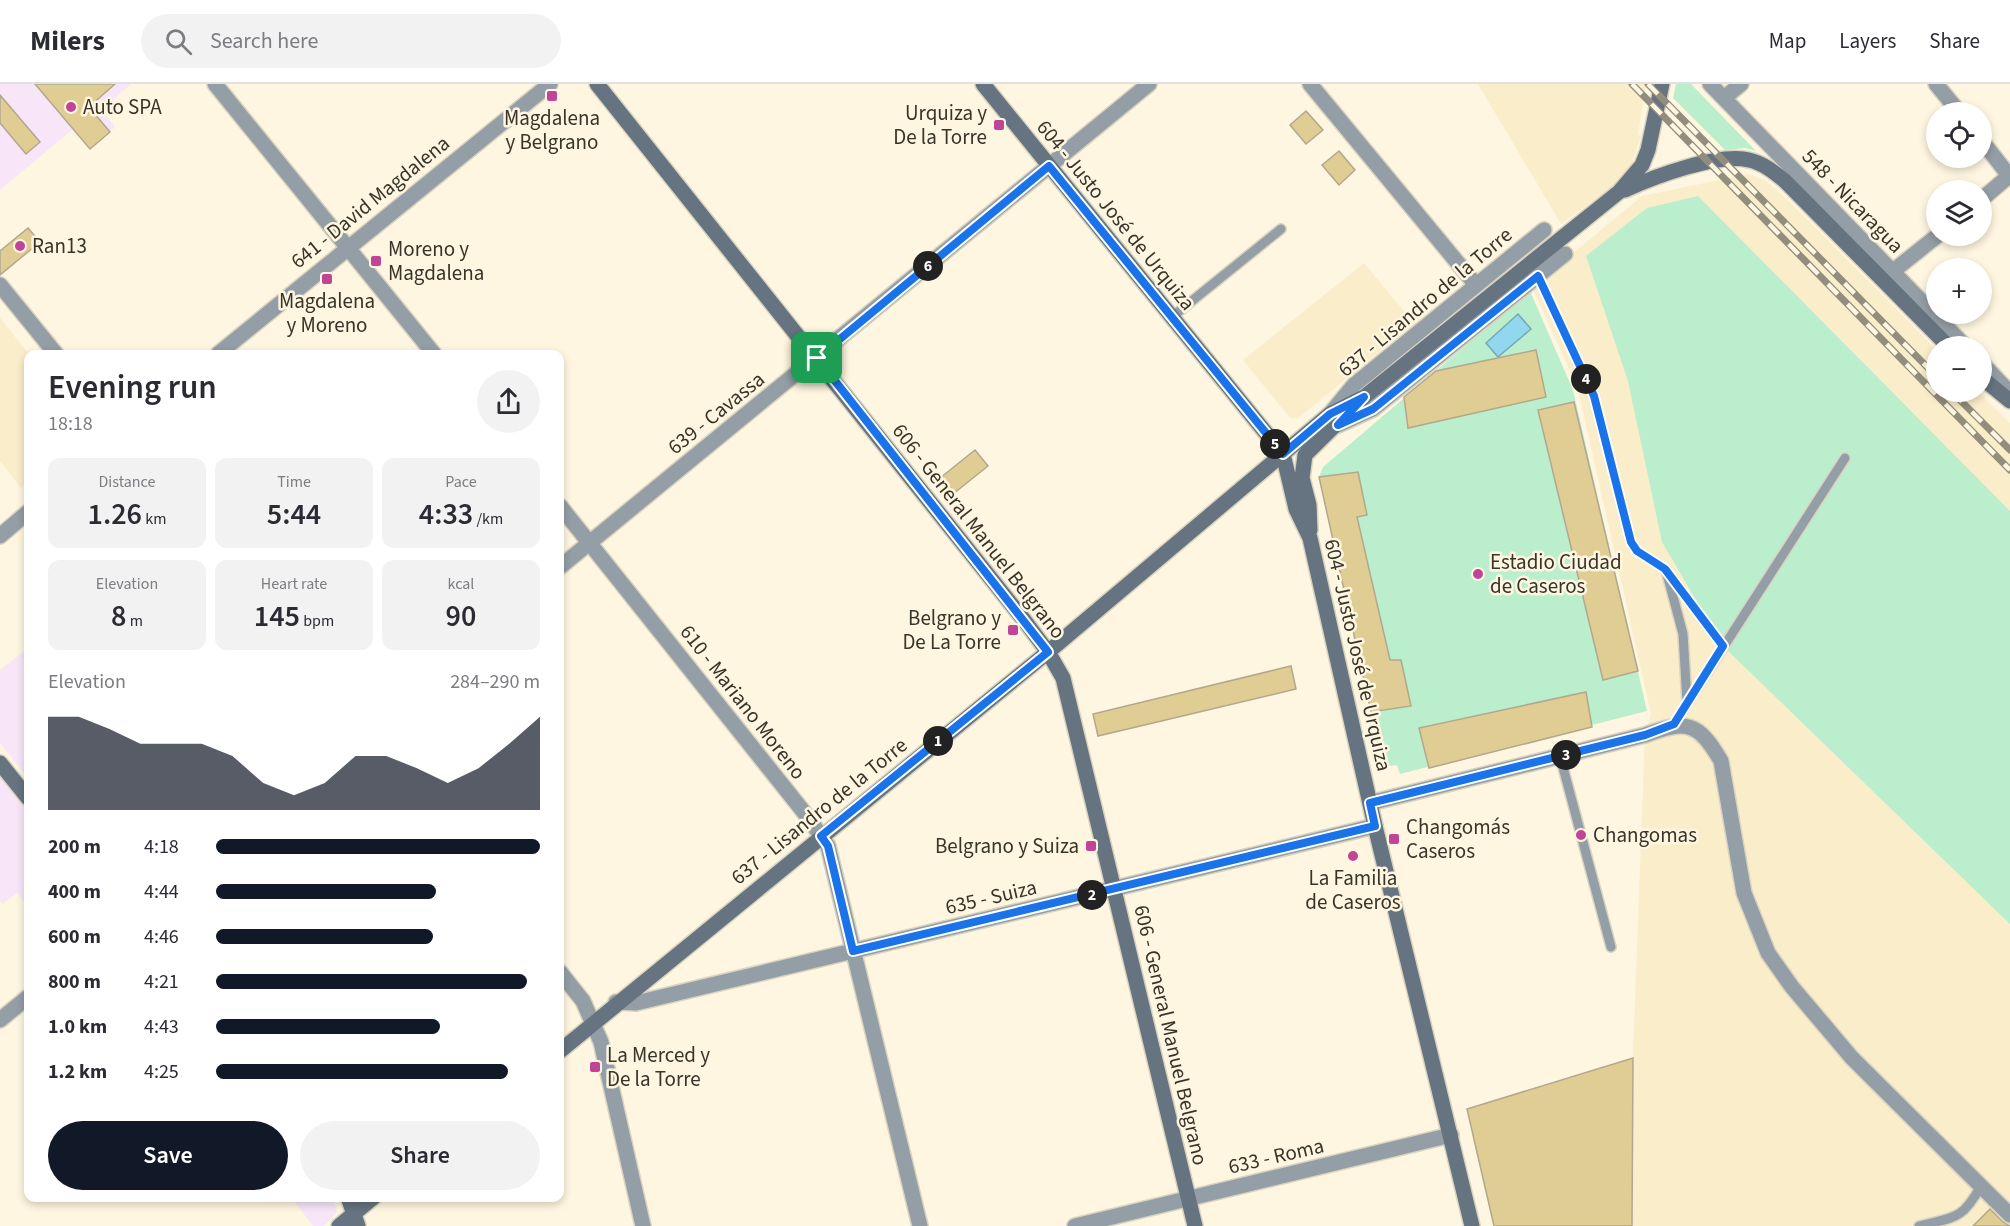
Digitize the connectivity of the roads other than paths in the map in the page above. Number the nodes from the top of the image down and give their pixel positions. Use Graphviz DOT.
graph roads {
  1 [pos="215,84"];
  2 [pos="550,84"];
  3 [pos="597,84"];
  4 [pos="983,84"];
  5 [pos="1149,84"];
  6 [pos="1311,84"];
  7 [pos="1662,84"];
  8 [pos="1710,84"];
  9 [pos="1741,84"];
  10 [pos="1936,84"];
  11 [pos="1724,98"];
  12 [pos="1951,102"];
  13 [pos="1992,154"];
  14 [pos="1049,166"];
  15 [pos="2010,176"];
  16 [pos="1992,191"];
  17 [pos="1619,192"];
  18 [pos="1281,230"];
  19 [pos="1544,230"];
  20 [pos="1926,245"];
  21 [pos="347,247"];
  22 [pos="1564,254"];
  23 [pos="1892,272"];
  24 [pos="1538,276"];
  25 [pos="0,285"];
  26 [pos="1476,285"];
  27 [pos="1172,317"];
  28 [pos="1938,336"];
  29 [pos="1955,336"];
  30 [pos="54,350"];
  31 [pos="223,350"];
  32 [pos="431,350"];
  33 [pos="817,358"];
  34 [pos="1992,374"];
  35 [pos="1992,386"];
  36 [pos="2010,393"];
  37 [pos="2010,401"];
  38 [pos="1334,419"];
  39 [pos="1283,454"];
  40 [pos="1845,458"];
  41 [pos="564,511"];
  42 [pos="24,515"];
  43 [pos="0,536"];
  44 [pos="1310,538"];
  45 [pos="589,542"];
  46 [pos="564,564"];
  47 [pos="1665,569"];
  48 [pos="1723,646"];
  49 [pos="1048,652"];
  50 [pos="1687,703"];
  51 [pos="1674,724"];
  52 [pos="1560,756"];
  53 [pos="0,763"];
  54 [pos="24,793"];
  55 [pos="1370,803"];
  56 [pos="1375,826"];
  57 [pos="821,836"];
  58 [pos="1115,890"];
  59 [pos="1611,947"];
  60 [pos="853,951"];
  61 [pos="564,977"];
  62 [pos="24,1000"];
  63 [pos="616,1002"];
  64 [pos="0,1020"];
  65 [pos="595,1023"];
  66 [pos="564,1048"];
  67 [pos="1451,1135"];
  68 [pos="1981,1186"];
  69 [pos="1188,1198"];
  70 [pos="350,1202"];
  71 [pos="370,1202"];
  72 [pos="2010,1215"];
  73 [pos="357,1219"];
  74 [pos="339,1226"];
  75 [pos="643,1226"];
  76 [pos="920,1226"];
  77 [pos="1075,1226"];
  78 [pos="1195,1226"];
  79 [pos="1472,1226"];
  80 [pos="1919,1226"];
  1 -- 21 [label="street"];
  2 -- 21 [label="street, 641 - David Magdalena"];
  3 -- 33 [label="street, 606 - General Manuel Belgrano"];
  4 -- 14 [label="street, 604 - Justo José de Urquiza"];
  5 -- 14 [label="street, 639 - Cavassa"];
  6 -- 26 [label="street"];
  7 -- 17 [label="street"];
  8 -- 11 [label="street, 548 - Nicaragua"];
  9 -- 11 [label="street"];
  10 -- 12 [label="street"];
  11 -- 23 [label="street, 548 - Nicaragua"];
  13 -- 15 [label="street"];
  14 -- 27 [label="street, 604 - Justo José de Urquiza"];
  14 -- 33 [label="street, 639 - Cavassa"];
  15 -- 16 [label="street"];
  17 -- 28 [label="street"];
  17 -- 38 [label="street"];
  18 -- 27 [label="lane"];
  19 -- 26 [label="street, 637 - Lisandro de la Torre"];
  20 -- 23 [label="street"];
  21 -- 31 [label="street, 641 - David Magdalena"];
  21 -- 32 [label="street"];
  22 -- 24 [label="street, 637 - Lisandro de la Torre"];
  23 -- 29 [label="street, 548 - Nicaragua"];
  24 -- 38 [label="street, 637 - Lisandro de la Torre"];
  24 -- 47 [label="lane"];
  25 -- 30 [label="street"];
  26 -- 38 [label="street, 637 - Lisandro de la Torre"];
  27 -- 39 [label="street, 604 - Justo José de Urquiza"];
  33 -- 45 [label="street, 639 - Cavassa"];
  33 -- 49 [label="street, 606 - General Manuel Belgrano"];
  34 -- 36 [label="street"];
  35 -- 37 [label="street"];
  38 -- 39 [label="street, 637 - Lisandro de la Torre"];
  38 -- 44 [label="street"];
  39 -- 44 [label="street, 604 - Justo José de Urquiza"];
  39 -- 49 [label="street, 637 - Lisandro de la Torre"];
  40 -- 48 [label="lane"];
  41 -- 45 [label="street, 610 - Mariano Moreno"];
  42 -- 43 [label="street"];
  44 -- 55 [label="street, 604 - Justo José de Urquiza"];
  45 -- 46 [label="street, 639 - Cavassa"];
  45 -- 57 [label="street, 610 - Mariano Moreno"];
  47 -- 48 [label="lane"];
  47 -- 50 [label="lane"];
  48 -- 50 [label="lane"];
  49 -- 57 [label="street, 637 - Lisandro de la Torre"];
  49 -- 58 [label="street, 606 - General Manuel Belgrano"];
  50 -- 51 [label="lane"];
  51 -- 52 [label="street"];
  51 -- 68 [label="street"];
  52 -- 55 [label="street"];
  52 -- 59 [label="lane"];
  53 -- 54 [label="street"];
  55 -- 56 [label="street, 604 - Justo José de Urquiza"];
  56 -- 58 [label="street, 635 - Suiza"];
  56 -- 67 [label="street, 604 - Justo José de Urquiza"];
  57 -- 60 [label="street, 610 - Mariano Moreno"];
  57 -- 63 [label="street, 637 - Lisandro de la Torre"];
  58 -- 60 [label="street, 635 - Suiza"];
  58 -- 69 [label="street, 606 - General Manuel Belgrano"];
  60 -- 63 [label="street, 635 - Suiza"];
  60 -- 76 [label="street, 610 - Mariano Moreno"];
  61 -- 65 [label="street"];
  62 -- 64 [label="street"];
  63 -- 65 [label="street, 637 - Lisandro de la Torre"];
  65 -- 66 [label="street, 637 - Lisandro de la Torre"];
  65 -- 75 [label="street"];
  67 -- 69 [label="street, 633 - Roma"];
  67 -- 79 [label="street, 604 - Justo José de Urquiza"];
  68 -- 72 [label="street"];
  68 -- 80 [label="lane"];
  69 -- 77 [label="street, 633 - Roma"];
  69 -- 78 [label="street, 606 - General Manuel Belgrano"];
  70 -- 73 [label="street"];
  71 -- 73 [label="street"];
  73 -- 74 [label="street"];
}
